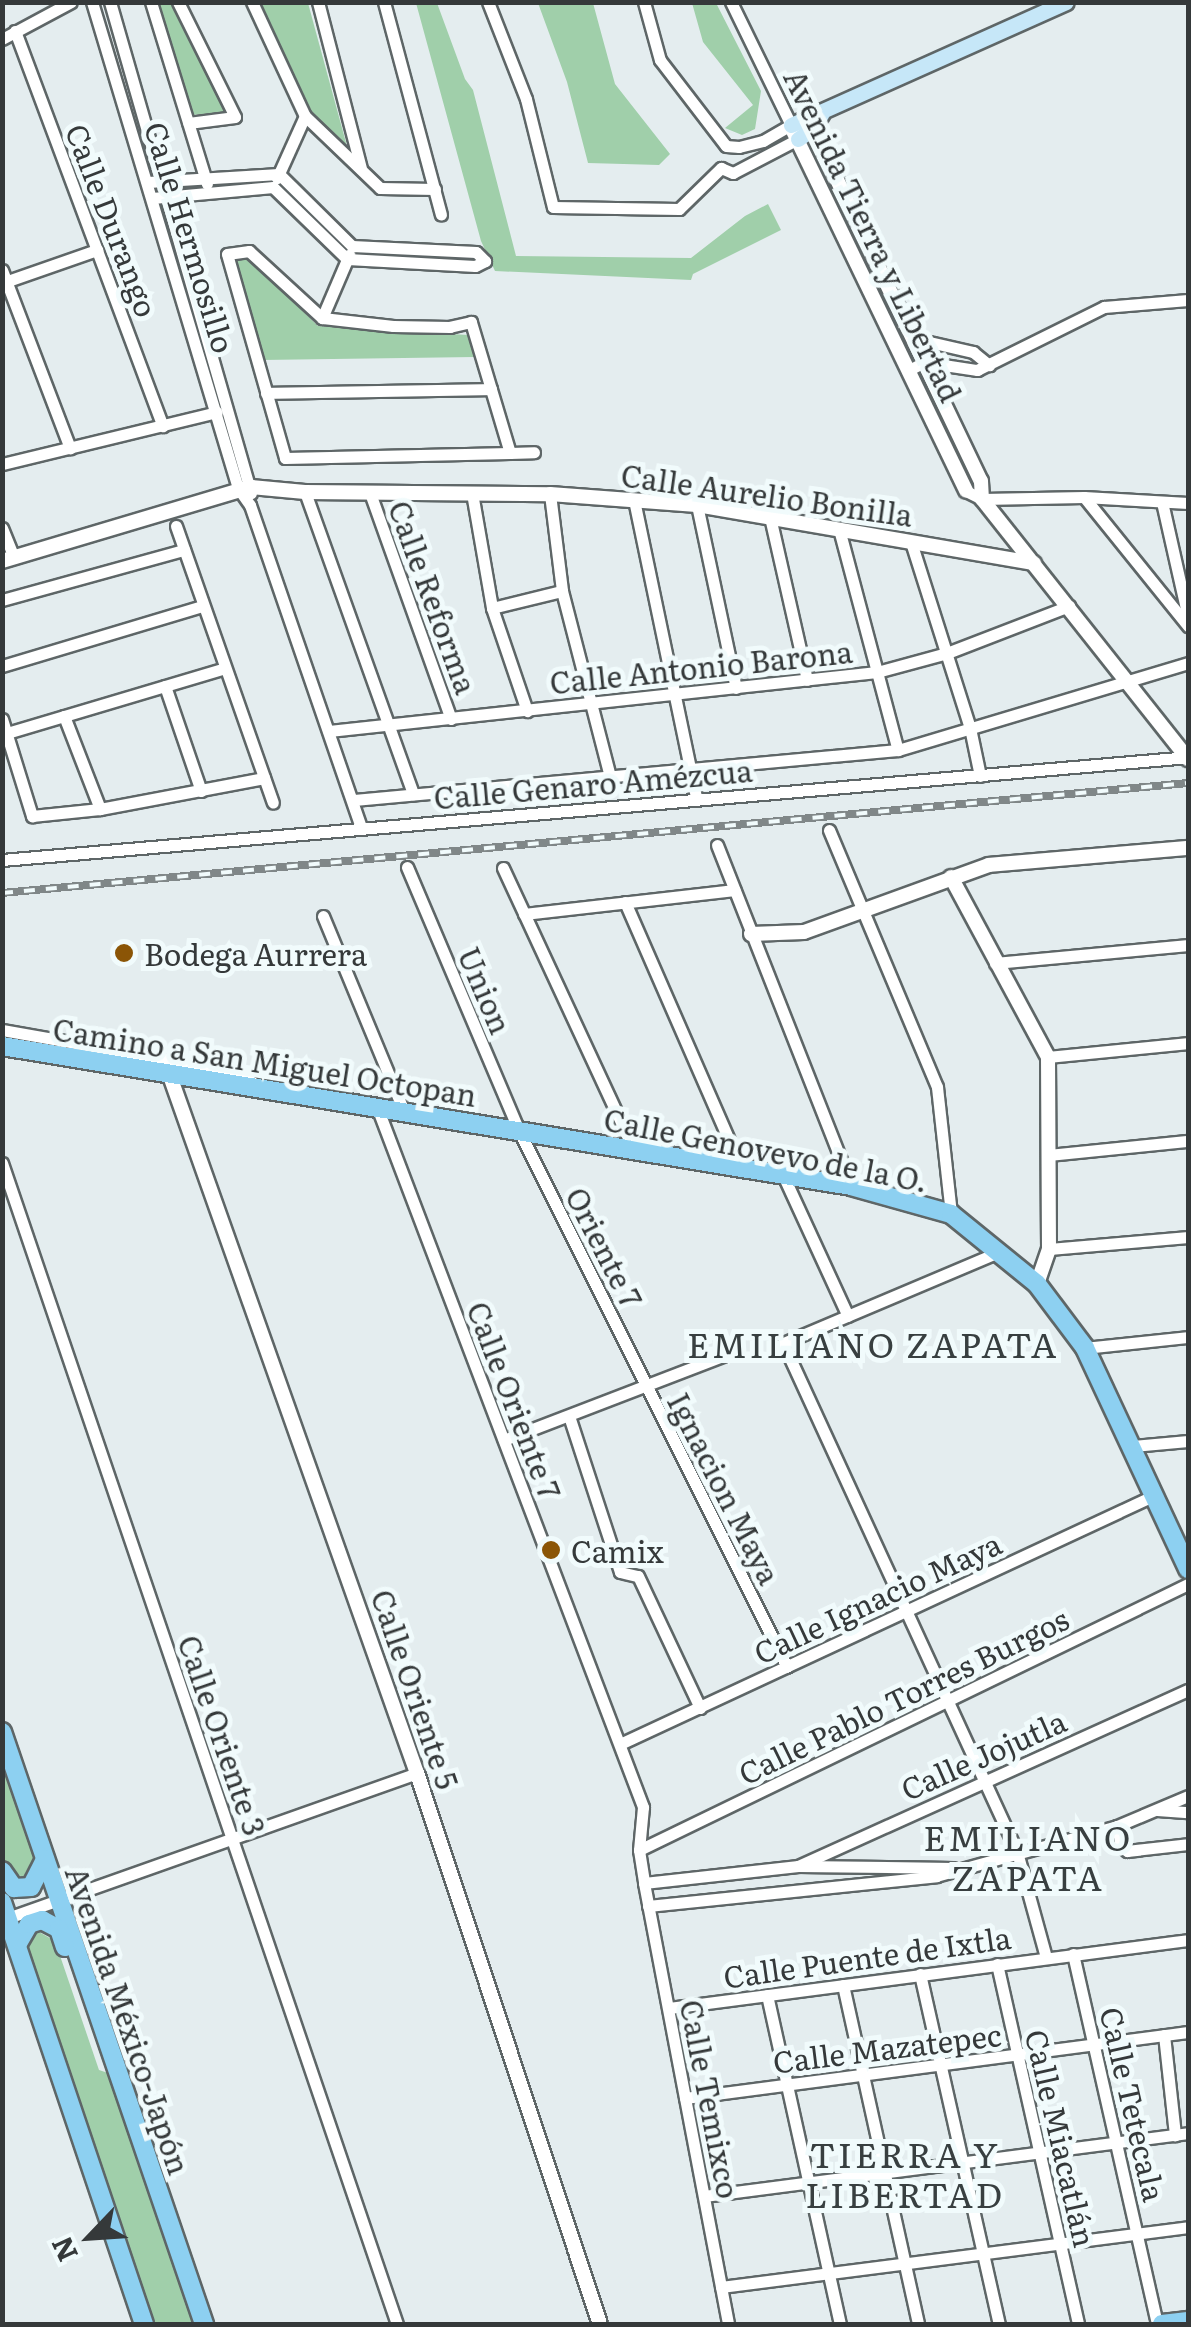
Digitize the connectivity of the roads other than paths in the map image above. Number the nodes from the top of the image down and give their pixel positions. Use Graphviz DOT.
graph roads {
  1 [pos="71,2"];
  2 [pos="92,2"];
  3 [pos="110,2"];
  4 [pos="152,2"];
  5 [pos="178,2"];
  6 [pos="252,2"];
  7 [pos="318,2"];
  8 [pos="384,2"];
  9 [pos="488,2"];
  10 [pos="644,2"];
  11 [pos="732,2"];
  12 [pos="1066,2"];
  13 [pos="6,35"];
  14 [pos="305,116"];
  15 [pos="814,119"];
  16 [pos="188,123"];
  17 [pos="794,132"];
  18 [pos="732,147"];
  19 [pos="743,166"];
  20 [pos="721,168"];
  21 [pos="362,170"];
  22 [pos="276,180"];
  23 [pos="148,182"];
  24 [pos="164,182"];
  25 [pos="208,187"];
  26 [pos="435,189"];
  27 [pos="153,198"];
  28 [pos="168,198"];
  29 [pos="441,214"];
  30 [pos="861,232"];
  31 [pos="845,239"];
  32 [pos="352,246"];
  33 [pos="97,250"];
  34 [pos="347,259"];
  35 [pos="4,278"];
  36 [pos="1188,300"];
  37 [pos="900,312"];
  38 [pos="322,318"];
  39 [pos="884,320"];
  40 [pos="912,338"];
  41 [pos="924,362"];
  42 [pos="989,365"];
  43 [pos="909,370"];
  44 [pos="491,389"];
  45 [pos="266,393"];
  46 [pos="217,412"];
  47 [pos="164,426"];
  48 [pos="70,448"];
  49 [pos="510,452"];
  50 [pos="534,452"];
  51 [pos="2,464"];
  52 [pos="245,487"];
  53 [pos="966,490"];
  54 [pos="305,492"];
  55 [pos="370,493"];
  56 [pos="472,493"];
  57 [pos="550,494"];
  58 [pos="1084,497"];
  59 [pos="982,499"];
  60 [pos="634,500"];
  61 [pos="1162,502"];
  62 [pos="1188,503"];
  63 [pos="697,505"];
  64 [pos="770,518"];
  65 [pos="176,526"];
  66 [pos="2,528"];
  67 [pos="839,530"];
  68 [pos="910,542"];
  69 [pos="184,550"];
  70 [pos="8,559"];
  71 [pos="1034,563"];
  72 [pos="562,591"];
  73 [pos="2,600"];
  74 [pos="202,606"];
  75 [pos="1069,606"];
  76 [pos="492,608"];
  77 [pos="1188,617"];
  78 [pos="1188,626"];
  79 [pos="947,653"];
  80 [pos="1188,663"];
  81 [pos="2,666"];
  82 [pos="225,668"];
  83 [pos="877,672"];
  84 [pos="807,680"];
  85 [pos="1127,681"];
  86 [pos="164,686"];
  87 [pos="736,688"];
  88 [pos="672,696"];
  89 [pos="589,704"];
  90 [pos="527,710"];
  91 [pos="64,716"];
  92 [pos="452,718"];
  93 [pos="2,720"];
  94 [pos="392,725"];
  95 [pos="970,728"];
  96 [pos="329,731"];
  97 [pos="7,733"];
  98 [pos="1181,739"];
  99 [pos="898,750"];
  100 [pos="1188,758"];
  101 [pos="690,769"];
  102 [pos="610,776"];
  103 [pos="980,776"];
  104 [pos="264,778"];
  105 [pos="201,791"];
  106 [pos="413,794"];
  107 [pos="696,798"];
  108 [pos="354,800"];
  109 [pos="273,803"];
  110 [pos="100,808"];
  111 [pos="362,828"];
  112 [pos="829,830"];
  113 [pos="717,844"];
  114 [pos="1188,848"];
  115 [pos="2,860"];
  116 [pos="407,868"];
  117 [pos="503,868"];
  118 [pos="951,877"];
  119 [pos="735,890"];
  120 [pos="625,902"];
  121 [pos="860,910"];
  122 [pos="524,914"];
  123 [pos="323,916"];
  124 [pos="751,934"];
  125 [pos="1188,945"];
  126 [pos="995,963"];
  127 [pos="2,1030"];
  128 [pos="1188,1043"];
  129 [pos="2,1046"];
  130 [pos="1048,1057"];
  131 [pos="170,1076"];
  132 [pos="265,1088"];
  133 [pos="378,1107"];
  134 [pos="404,1112"];
  135 [pos="519,1131"];
  136 [pos="1188,1140"];
  137 [pos="634,1150"];
  138 [pos="1049,1155"];
  139 [pos="2,1163"];
  140 [pos="741,1168"];
  141 [pos="783,1174"];
  142 [pos="852,1186"];
  143 [pos="951,1214"];
  144 [pos="1188,1236"];
  145 [pos="1049,1249"];
  146 [pos="1001,1251"];
  147 [pos="1037,1284"];
  148 [pos="848,1316"];
  149 [pos="1188,1337"];
  150 [pos="1085,1348"];
  151 [pos="726,1355"];
  152 [pos="646,1386"];
  153 [pos="569,1416"];
  154 [pos="504,1440"];
  155 [pos="1188,1440"];
  156 [pos="1133,1446"];
  157 [pos="1155,1495"];
  158 [pos="1180,1531"];
  159 [pos="1188,1568"];
  160 [pos="1188,1584"];
  161 [pos="908,1611"];
  162 [pos="787,1667"];
  163 [pos="1188,1690"];
  164 [pos="949,1700"];
  165 [pos="700,1708"];
  166 [pos="2,1732"];
  167 [pos="620,1744"];
  168 [pos="417,1773"];
  169 [pos="986,1780"];
  170 [pos="1188,1796"];
  171 [pos="1153,1810"];
  172 [pos="1188,1812"];
  173 [pos="1116,1826"];
  174 [pos="232,1840"];
  175 [pos="847,1842"];
  176 [pos="1188,1844"];
  177 [pos="639,1850"];
  178 [pos="1017,1852"];
  179 [pos="46,1859"];
  180 [pos="854,1864"];
  181 [pos="798,1866"];
  182 [pos="958,1869"];
  183 [pos="2,1871"];
  184 [pos="644,1883"];
  185 [pos="60,1900"];
  186 [pos="648,1906"];
  187 [pos="4,1913"];
  188 [pos="1188,1940"];
  189 [pos="17,1945"];
  190 [pos="1073,1954"];
  191 [pos="1046,1957"];
  192 [pos="997,1964"];
  193 [pos="920,1974"];
  194 [pos="843,1984"];
  195 [pos="766,1995"];
  196 [pos="668,2008"];
  197 [pos="1188,2032"];
  198 [pos="1164,2035"];
  199 [pos="1095,2046"];
  200 [pos="1018,2056"];
  201 [pos="940,2066"];
  202 [pos="116,2067"];
  203 [pos="860,2076"];
  204 [pos="786,2085"];
  205 [pos="685,2098"];
  206 [pos="1182,2134"];
  207 [pos="1116,2143"];
  208 [pos="1040,2153"];
  209 [pos="963,2163"];
  210 [pos="885,2173"];
  211 [pos="808,2183"];
  212 [pos="704,2196"];
  213 [pos="1188,2227"];
  214 [pos="1138,2233"];
  215 [pos="1061,2243"];
  216 [pos="984,2253"];
  217 [pos="906,2263"];
  218 [pos="830,2273"];
  219 [pos="721,2287"];
  220 [pos="1188,2321"];
  221 [pos="144,2324"];
  222 [pos="204,2324"];
  223 [pos="397,2324"];
  224 [pos="600,2324"];
  225 [pos="728,2324"];
  226 [pos="840,2324"];
  227 [pos="918,2324"];
  228 [pos="999,2324"];
  229 [pos="1078,2324"];
  230 [pos="1159,2324"];
  1 -- 13 [label="street"];
  2 -- 23 [label="street, Calle Hermosillo"];
  3 -- 24 [label="street, Calle Hermosillo"];
  4 -- 16 [label="street"];
  5 -- 16 [label="street"];
  6 -- 14 [label="street"];
  7 -- 21 [label="street"];
  8 -- 26 [label="street"];
  9 -- 20 [label="street"];
  10 -- 18 [label="street"];
  11 -- 17 [label="street, Avenida Tierra y Libertad"];
  12 -- 15 [label="main road"];
  13 -- 33 [label="street, Calle Durango"];
  14 -- 21 [label="street"];
  14 -- 22 [label="street"];
  15 -- 17 [label="main road"];
  15 -- 30 [label="street"];
  16 -- 25 [label="street"];
  17 -- 18 [label="street"];
  17 -- 19 [label="street"];
  17 -- 31 [label="street, Avenida Tierra y Libertad"];
  18 -- 19 [label="street"];
  18 -- 20 [label="street"];
  19 -- 20 [label="street"];
  21 -- 26 [label="street"];
  22 -- 25 [label="street"];
  22 -- 32 [label="street"];
  22 -- 34 [label="street"];
  23 -- 24 [label="street"];
  23 -- 27 [label="street, Calle Hermosillo"];
  24 -- 25 [label="street"];
  24 -- 28 [label="street, Calle Hermosillo"];
  25 -- 28 [label="street"];
  26 -- 29 [label="street"];
  27 -- 28 [label="street"];
  27 -- 46 [label="street, Calle Hermosillo"];
  28 -- 52 [label="street, Calle Hermosillo"];
  30 -- 31 [label="street"];
  30 -- 37 [label="street"];
  31 -- 39 [label="street, Avenida Tierra y Libertad"];
  32 -- 34 [label="street"];
  32 -- 34 [label="street"];
  33 -- 35 [label="street"];
  33 -- 47 [label="street, Calle Durango"];
  34 -- 38 [label="street"];
  35 -- 48 [label="street"];
  36 -- 42 [label="street"];
  37 -- 39 [label="street"];
  37 -- 40 [label="street"];
  38 -- 44 [label="street"];
  38 -- 45 [label="street"];
  39 -- 43 [label="street, Avenida Tierra y Libertad"];
  40 -- 41 [label="street"];
  40 -- 42 [label="street"];
  41 -- 42 [label="street"];
  41 -- 43 [label="street"];
  41 -- 59 [label="street"];
  43 -- 53 [label="street, Avenida Tierra y Libertad"];
  44 -- 45 [label="street"];
  44 -- 49 [label="street"];
  45 -- 49 [label="street"];
  46 -- 47 [label="street"];
  46 -- 52 [label="street, Calle Hermosillo"];
  47 -- 48 [label="street"];
  48 -- 51 [label="street"];
  49 -- 50 [label="street"];
  52 -- 54 [label="street, Calle Aurelio Bonilla"];
  52 -- 70 [label="street"];
  52 -- 96 [label="street"];
  53 -- 59 [label="street"];
  54 -- 55 [label="street, Calle Aurelio Bonilla"];
  54 -- 94 [label="street"];
  55 -- 56 [label="street, Calle Aurelio Bonilla"];
  55 -- 92 [label="street, Calle Reforma"];
  56 -- 57 [label="street, Calle Aurelio Bonilla"];
  56 -- 76 [label="street"];
  57 -- 60 [label="street, Calle Aurelio Bonilla"];
  57 -- 72 [label="street"];
  58 -- 59 [label="street"];
  58 -- 61 [label="street"];
  58 -- 78 [label="street"];
  59 -- 71 [label="street"];
  60 -- 63 [label="street, Calle Aurelio Bonilla"];
  60 -- 88 [label="street"];
  61 -- 62 [label="street"];
  61 -- 77 [label="street"];
  63 -- 64 [label="street, Calle Aurelio Bonilla"];
  63 -- 87 [label="street"];
  64 -- 67 [label="street, Calle Aurelio Bonilla"];
  64 -- 84 [label="street"];
  65 -- 69 [label="street"];
  66 -- 70 [label="street"];
  67 -- 68 [label="street, Calle Aurelio Bonilla"];
  67 -- 83 [label="street"];
  68 -- 71 [label="street, Calle Aurelio Bonilla"];
  68 -- 79 [label="street"];
  69 -- 73 [label="street"];
  69 -- 74 [label="street"];
  71 -- 75 [label="street"];
  72 -- 76 [label="street"];
  72 -- 89 [label="street"];
  74 -- 81 [label="street"];
  74 -- 82 [label="street"];
  75 -- 79 [label="street, Calle Antonio Barona"];
  75 -- 85 [label="street"];
  76 -- 90 [label="street"];
  79 -- 83 [label="street, Calle Antonio Barona"];
  79 -- 95 [label="street"];
  80 -- 85 [label="street"];
  82 -- 86 [label="street"];
  82 -- 104 [label="street"];
  83 -- 84 [label="street, Calle Antonio Barona"];
  83 -- 99 [label="street"];
  84 -- 87 [label="street, Calle Antonio Barona"];
  85 -- 95 [label="street"];
  85 -- 98 [label="street"];
  86 -- 91 [label="street"];
  86 -- 105 [label="street"];
  87 -- 88 [label="street, Calle Antonio Barona"];
  88 -- 89 [label="street, Calle Antonio Barona"];
  88 -- 101 [label="street"];
  89 -- 90 [label="street, Calle Antonio Barona"];
  89 -- 102 [label="street"];
  90 -- 92 [label="street, Calle Antonio Barona"];
  91 -- 97 [label="street"];
  91 -- 110 [label="street"];
  92 -- 94 [label="street, Calle Antonio Barona"];
  93 -- 97 [label="street"];
  94 -- 96 [label="street, Calle Antonio Barona"];
  94 -- 106 [label="street"];
  95 -- 99 [label="street"];
  95 -- 103 [label="street"];
  96 -- 108 [label="street"];
  97 -- 110 [label="street"];
  98 -- 100 [label="street"];
  99 -- 101 [label="street"];
  100 -- 103 [label="street, Calle Genaro Amézcua"];
  101 -- 102 [label="street"];
  101 -- 107 [label="street"];
  102 -- 106 [label="street"];
  103 -- 107 [label="street, Calle Genaro Amézcua"];
  104 -- 105 [label="street"];
  104 -- 109 [label="street"];
  105 -- 110 [label="street"];
  106 -- 108 [label="street"];
  107 -- 111 [label="street, Calle Genaro Amézcua"];
  108 -- 111 [label="street"];
  111 -- 115 [label="street, Calle Genaro Amézcua"];
  112 -- 121 [label="street"];
  113 -- 119 [label="street"];
  114 -- 118 [label="street"];
  116 -- 135 [label="street, Union"];
  117 -- 122 [label="street"];
  118 -- 121 [label="street"];
  118 -- 126 [label="street"];
  119 -- 120 [label="street"];
  119 -- 124 [label="street"];
  120 -- 122 [label="street"];
  120 -- 140 [label="street"];
  121 -- 124 [label="street"];
  121 -- 143 [label="street"];
  122 -- 137 [label="street"];
  123 -- 134 [label="street"];
  124 -- 142 [label="street"];
  125 -- 126 [label="street"];
  126 -- 130 [label="street"];
  127 -- 132 [label="street"];
  128 -- 130 [label="street"];
  129 -- 131 [label="main road, Camino a San Miguel Octopan"];
  130 -- 138 [label="street"];
  131 -- 132 [label="main road, Camino a San Miguel Octopan"];
  131 -- 168 [label="street, Calle Oriente 5"];
  132 -- 133 [label="main road, Camino a San Miguel Octopan"];
  133 -- 134 [label="main road, Camino a San Miguel Octopan"];
  133 -- 154 [label="street, Calle Oriente 7"];
  134 -- 135 [label="main road, Camino a San Miguel Octopan"];
  135 -- 137 [label="main road, Calle Genovevo de la O."];
  135 -- 152 [label="street, Oriente 7"];
  136 -- 138 [label="street"];
  137 -- 140 [label="main road, Calle Genovevo de la O."];
  138 -- 145 [label="street"];
  139 -- 174 [label="street, Calle Oriente 3"];
  140 -- 141 [label="main road, Calle Genovevo de la O."];
  141 -- 142 [label="main road, Calle Genovevo de la O."];
  141 -- 148 [label="street"];
  142 -- 143 [label="main road, Calle Genovevo de la O."];
  143 -- 146 [label="main road, Calle Genovevo de la O."];
  144 -- 145 [label="street"];
  145 -- 147 [label="street"];
  146 -- 147 [label="main road, Calle Genovevo de la O."];
  146 -- 148 [label="street"];
  147 -- 150 [label="main road, Calle Genovevo de la O."];
  148 -- 161 [label="street"];
  149 -- 150 [label="street"];
  150 -- 156 [label="main road, Calle Genovevo de la O."];
  151 -- 152 [label="street"];
  152 -- 153 [label="street"];
  152 -- 162 [label="street, Ignacion Maya"];
  153 -- 154 [label="street"];
  153 -- 165 [label="street"];
  154 -- 167 [label="street, Calle Oriente 7"];
  155 -- 156 [label="street"];
  156 -- 157 [label="main road, Calle Genovevo de la O."];
  157 -- 158 [label="main road, Calle Genovevo de la O."];
  157 -- 161 [label="street, Calle Ignacio Maya"];
  158 -- 159 [label="main road, Calle Genovevo de la O."];
  160 -- 164 [label="street, Calle Pablo Torres Burgos"];
  161 -- 162 [label="street, Calle Ignacio Maya"];
  161 -- 164 [label="street"];
  162 -- 165 [label="street, Calle Ignacio Maya"];
  163 -- 169 [label="street, Calle Jojutla"];
  164 -- 169 [label="street"];
  164 -- 177 [label="street, Calle Pablo Torres Burgos"];
  165 -- 167 [label="street, Calle Ignacio Maya"];
  166 -- 179 [label="main road, Avenida México-Japón"];
  167 -- 177 [label="street, Calle Oriente 7"];
  168 -- 174 [label="street"];
  168 -- 224 [label="street, Calle Oriente 5"];
  169 -- 175 [label="street, Calle Jojutla"];
  169 -- 178 [label="street"];
  170 -- 171 [label="street"];
  171 -- 172 [label="street"];
  171 -- 173 [label="street"];
  173 -- 176 [label="street"];
  173 -- 178 [label="street"];
  174 -- 185 [label="street"];
  174 -- 223 [label="street, Calle Oriente 3"];
  175 -- 180 [label="street"];
  175 -- 181 [label="street, Calle Jojutla"];
  177 -- 184 [label="street, Calle Oriente 7"];
  178 -- 182 [label="street"];
  178 -- 191 [label="street"];
  179 -- 183 [label="main road"];
  179 -- 185 [label="main road, Avenida México-Japón"];
  180 -- 181 [label="street"];
  180 -- 182 [label="street"];
  181 -- 184 [label="street"];
  182 -- 186 [label="street"];
  184 -- 186 [label="street, Calle Temixco"];
  185 -- 187 [label="street"];
  185 -- 202 [label="main road, Avenida México-Japón"];
  186 -- 196 [label="street, Calle Temixco"];
  187 -- 189 [label="main road"];
  188 -- 190 [label="street, Calle Puente de Ixtla"];
  189 -- 202 [label="main road"];
  189 -- 221 [label="main road"];
  190 -- 191 [label="street, Calle Puente de Ixtla"];
  190 -- 199 [label="street, Calle Tetecala"];
  191 -- 192 [label="street, Calle Puente de Ixtla"];
  192 -- 193 [label="street, Calle Puente de Ixtla"];
  192 -- 200 [label="street, Calle Miacatlán"];
  193 -- 194 [label="street, Calle Puente de Ixtla"];
  193 -- 201 [label="street"];
  194 -- 195 [label="street, Calle Puente de Ixtla"];
  194 -- 203 [label="street"];
  195 -- 196 [label="street, Calle Puente de Ixtla"];
  195 -- 204 [label="street"];
  196 -- 205 [label="street, Calle Temixco"];
  197 -- 198 [label="street, Calle Mazatepec"];
  198 -- 199 [label="street, Calle Mazatepec"];
  198 -- 206 [label="street"];
  199 -- 200 [label="street, Calle Mazatepec"];
  199 -- 207 [label="street, Calle Tetecala"];
  200 -- 201 [label="street, Calle Mazatepec"];
  200 -- 208 [label="street, Calle Miacatlán"];
  201 -- 203 [label="street, Calle Mazatepec"];
  201 -- 209 [label="street"];
  202 -- 222 [label="main road, Avenida México-Japón"];
  203 -- 204 [label="street, Calle Mazatepec"];
  203 -- 210 [label="street"];
  204 -- 205 [label="street, Calle Mazatepec"];
  204 -- 211 [label="street"];
  205 -- 212 [label="street, Calle Temixco"];
  206 -- 207 [label="street"];
  207 -- 208 [label="street"];
  207 -- 214 [label="street, Calle Tetecala"];
  208 -- 209 [label="street"];
  208 -- 215 [label="street, Calle Miacatlán"];
  209 -- 210 [label="street"];
  209 -- 216 [label="street"];
  210 -- 211 [label="street"];
  210 -- 217 [label="street"];
  211 -- 212 [label="street"];
  211 -- 218 [label="street"];
  212 -- 219 [label="street, Calle Temixco"];
  213 -- 214 [label="street"];
  214 -- 215 [label="street"];
  214 -- 230 [label="street, Calle Tetecala"];
  215 -- 216 [label="street"];
  215 -- 229 [label="street, Calle Miacatlán"];
  216 -- 217 [label="street"];
  216 -- 228 [label="street"];
  217 -- 218 [label="street"];
  217 -- 227 [label="street"];
  218 -- 219 [label="street"];
  218 -- 226 [label="street"];
  219 -- 225 [label="street, Calle Temixco"];
  220 -- 230 [label="main road"];
}
